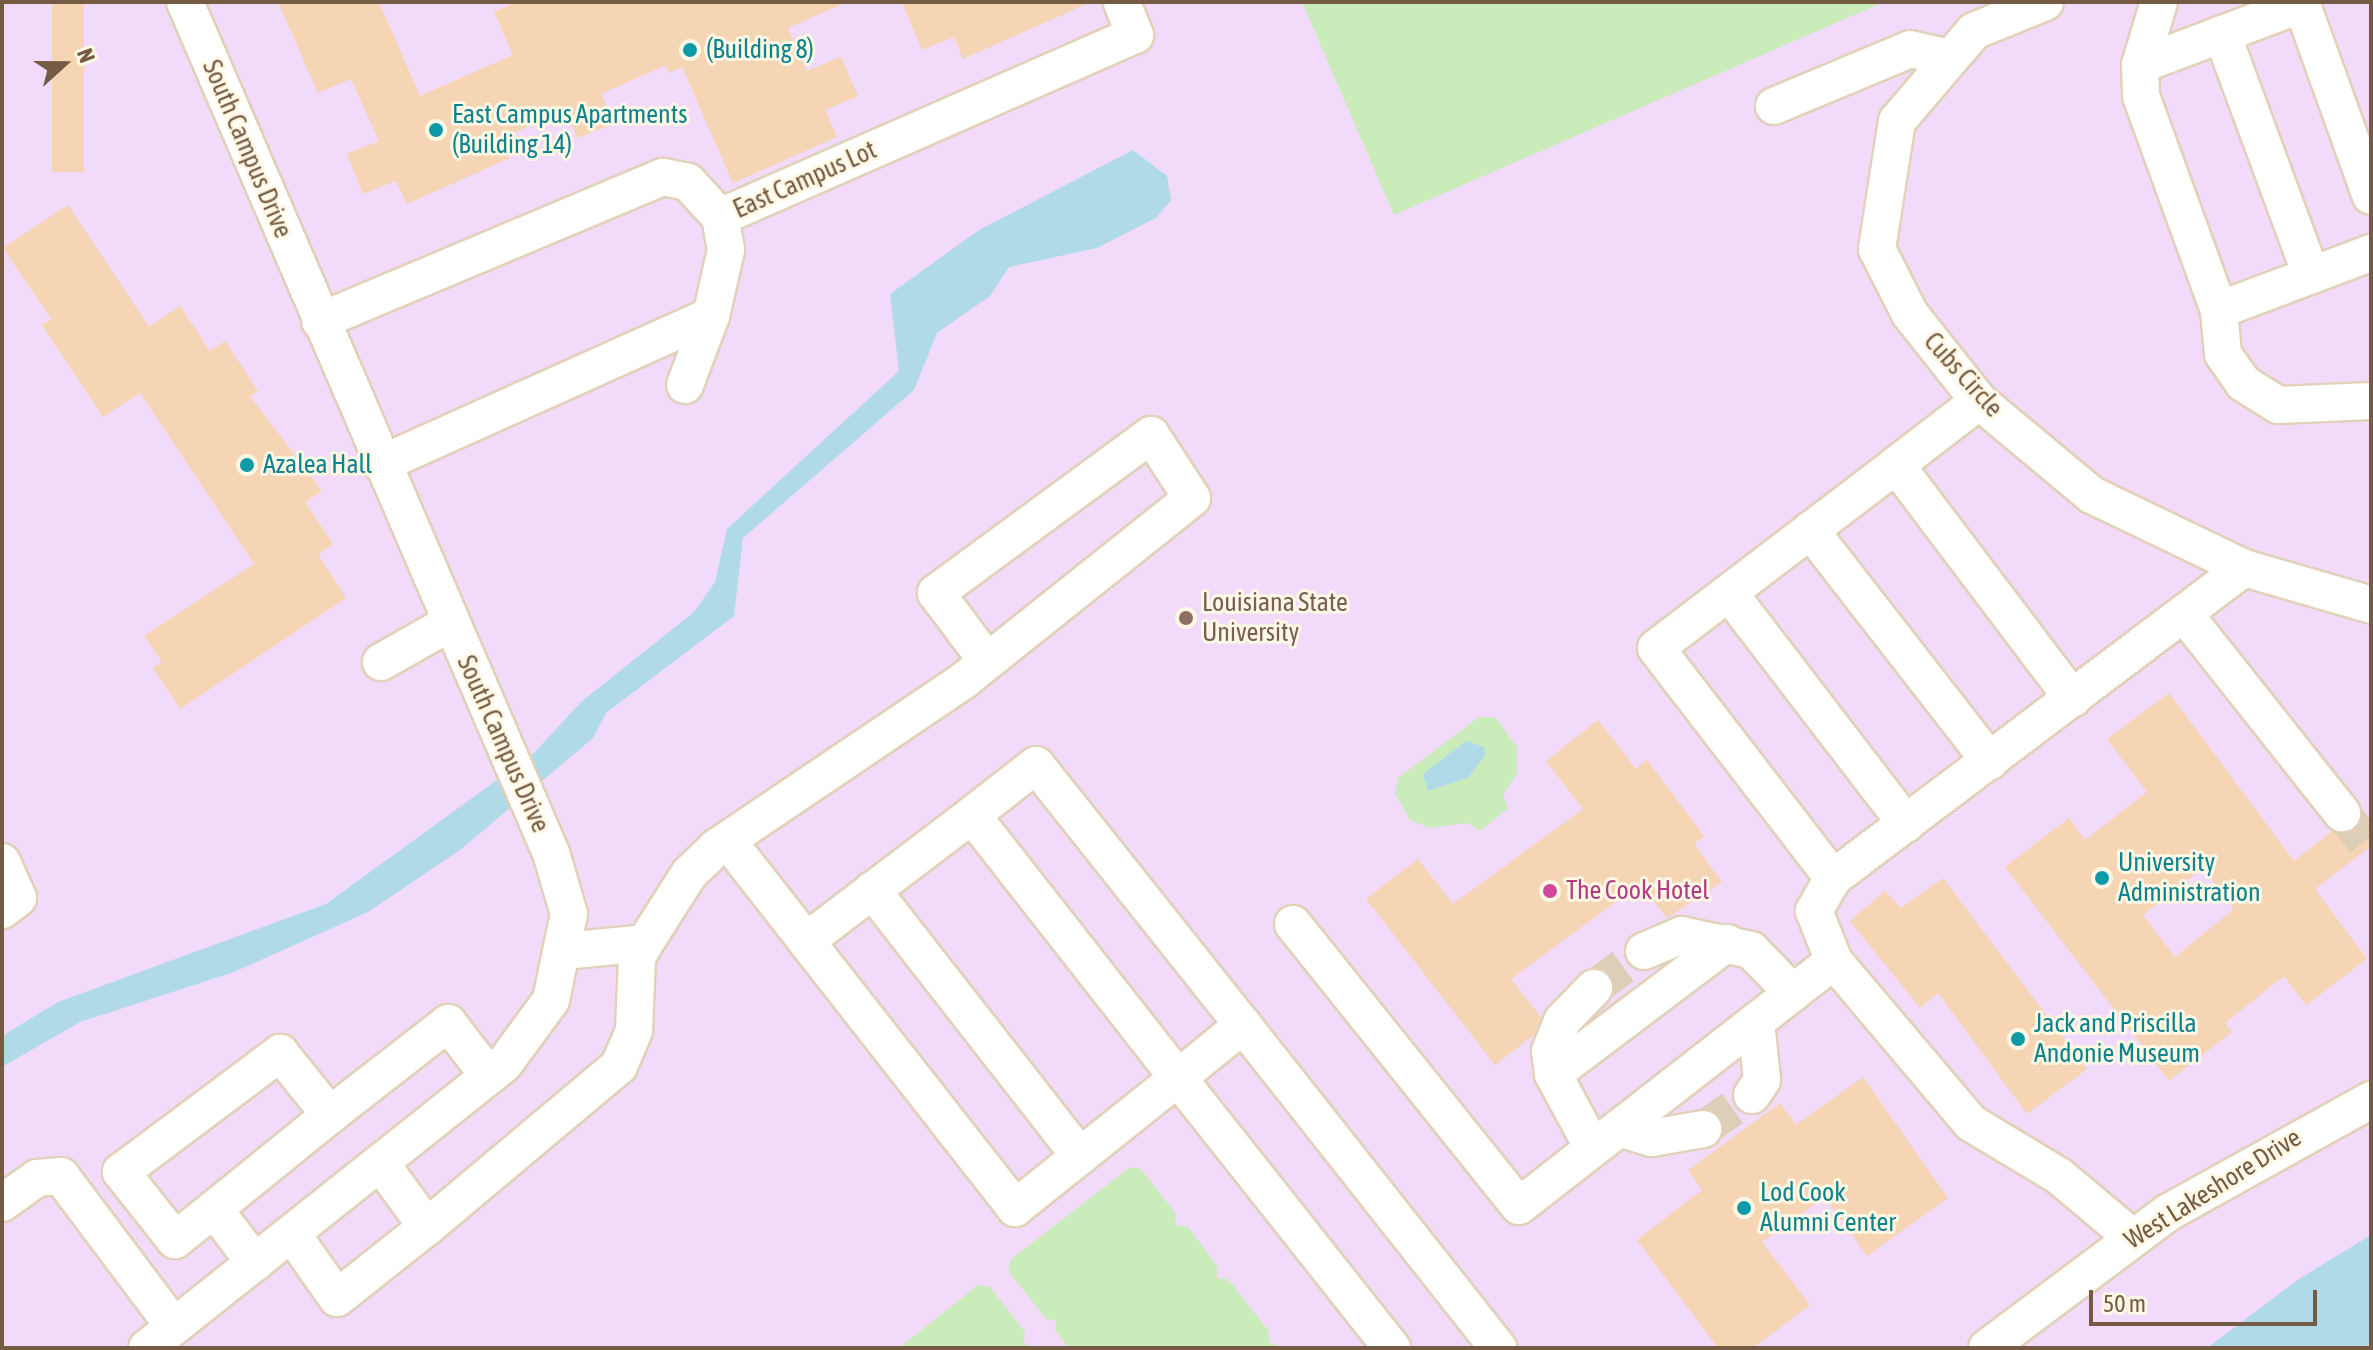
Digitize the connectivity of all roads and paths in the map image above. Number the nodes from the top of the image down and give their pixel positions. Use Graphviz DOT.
graph roads {
  1 [pos="185,2"];
  2 [pos="1122,2"];
  3 [pos="2045,2"];
  4 [pos="2159,2"];
  5 [pos="2301,4"];
  6 [pos="2222,34"];
  7 [pos="1950,58"];
  8 [pos="2140,65"];
  9 [pos="1774,106"];
  10 [pos="2371,196"];
  11 [pos="720,217"];
  12 [pos="2371,253"];
  13 [pos="2311,275"];
  14 [pos="2219,310"];
  15 [pos="711,316"];
  16 [pos="320,321"];
  17 [pos="685,385"];
  18 [pos="1979,401"];
  19 [pos="2371,401"];
  20 [pos="381,464"];
  21 [pos="1896,465"];
  22 [pos="1810,530"];
  23 [pos="2244,568"];
  24 [pos="1729,593"];
  25 [pos="2371,605"];
  26 [pos="2185,615"];
  27 [pos="450,623"];
  28 [pos="987,661"];
  29 [pos="381,662"];
  30 [pos="2073,699"];
  31 [pos="1990,761"];
  32 [pos="2342,813"];
  33 [pos="972,815"];
  34 [pos="1906,824"];
  35 [pos="728,841"];
  36 [pos="2,862"];
  37 [pos="1833,878"];
  38 [pos="872,890"];
  39 [pos="10,904"];
  40 [pos="1293,924"];
  41 [pos="806,941"];
  42 [pos="645,943"];
  43 [pos="1727,943"];
  44 [pos="564,951"];
  45 [pos="1644,951"];
  46 [pos="1834,961"];
  47 [pos="1594,988"];
  48 [pos="1793,993"];
  49 [pos="1756,1022"];
  50 [pos="1243,1025"];
  51 [pos="1553,1074"];
  52 [pos="489,1076"];
  53 [pos="1178,1078"];
  54 [pos="1752,1095"];
  55 [pos="2371,1100"];
  56 [pos="330,1115"];
  57 [pos="1703,1129"];
  58 [pos="1606,1138"];
  59 [pos="1080,1156"];
  60 [pos="381,1164"];
  61 [pos="2,1203"];
  62 [pos="214,1209"];
  63 [pos="427,1227"];
  64 [pos="292,1234"];
  65 [pos="2133,1238"];
  66 [pos="255,1263"];
  67 [pos="160,1336"];
  68 [pos="1392,1348"];
  69 [pos="1498,1348"];
  70 [pos="1987,1348"];
  1 -- 16 [label="street, South Campus Drive"];
  2 -- 11 [label="street, East Campus Lot"];
  3 -- 7 [label="street, Cubs Circle"];
  4 -- 8 [label="street"];
  5 -- 6 [label="street"];
  5 -- 10 [label="street"];
  6 -- 8 [label="street"];
  6 -- 13 [label="street"];
  7 -- 9 [label="street"];
  7 -- 18 [label="street, Cubs Circle"];
  8 -- 14 [label="street"];
  11 -- 15 [label="street"];
  11 -- 16 [label="street, East Campus Lot"];
  12 -- 13 [label="street"];
  13 -- 14 [label="street"];
  14 -- 19 [label="street"];
  15 -- 17 [label="street"];
  15 -- 20 [label="street"];
  16 -- 20 [label="street, South Campus Drive"];
  18 -- 21 [label="street"];
  18 -- 23 [label="street, Cubs Circle"];
  20 -- 27 [label="street, South Campus Drive"];
  21 -- 22 [label="street"];
  21 -- 30 [label="street"];
  22 -- 24 [label="street"];
  22 -- 31 [label="street"];
  23 -- 25 [label="street, Cubs Circle"];
  23 -- 26 [label="street"];
  24 -- 34 [label="street"];
  24 -- 37 [label="street"];
  26 -- 30 [label="street"];
  26 -- 32 [label="street"];
  27 -- 29 [label="street"];
  27 -- 44 [label="street, South Campus Drive"];
  28 -- 28 [label="street"];
  28 -- 35 [label="street"];
  30 -- 31 [label="street"];
  31 -- 34 [label="street"];
  33 -- 38 [label="street"];
  33 -- 50 [label="street"];
  33 -- 53 [label="street"];
  34 -- 37 [label="street"];
  35 -- 41 [label="street"];
  35 -- 42 [label="street"];
  36 -- 39 [label="street"];
  37 -- 46 [label="street"];
  38 -- 41 [label="street"];
  38 -- 59 [label="street"];
  40 -- 58 [label="street"];
  41 -- 59 [label="street"];
  42 -- 44 [label="street"];
  42 -- 63 [label="street"];
  43 -- 45 [label="street"];
  43 -- 48 [label="street"];
  43 -- 51 [label="street"];
  44 -- 52 [label="street, South Campus Drive"];
  46 -- 48 [label="street"];
  46 -- 65 [label="street"];
  47 -- 51 [label="street"];
  48 -- 49 [label="street"];
  49 -- 54 [label="street"];
  49 -- 58 [label="street"];
  50 -- 53 [label="street"];
  50 -- 69 [label="street"];
  51 -- 58 [label="street"];
  52 -- 56 [label="street"];
  52 -- 60 [label="street, South Campus Drive"];
  53 -- 59 [label="street"];
  53 -- 68 [label="street"];
  55 -- 65 [label="street, West Lakeshore Drive"];
  56 -- 62 [label="street"];
  56 -- 62 [label="street"];
  57 -- 58 [label="street"];
  60 -- 63 [label="street"];
  60 -- 64 [label="street, South Campus Drive"];
  61 -- 67 [label="street"];
  62 -- 66 [label="street"];
  63 -- 64 [label="street"];
  64 -- 66 [label="street, South Campus Drive"];
  65 -- 70 [label="street, West Lakeshore Drive"];
  66 -- 67 [label="street, South Campus Drive"];
}
